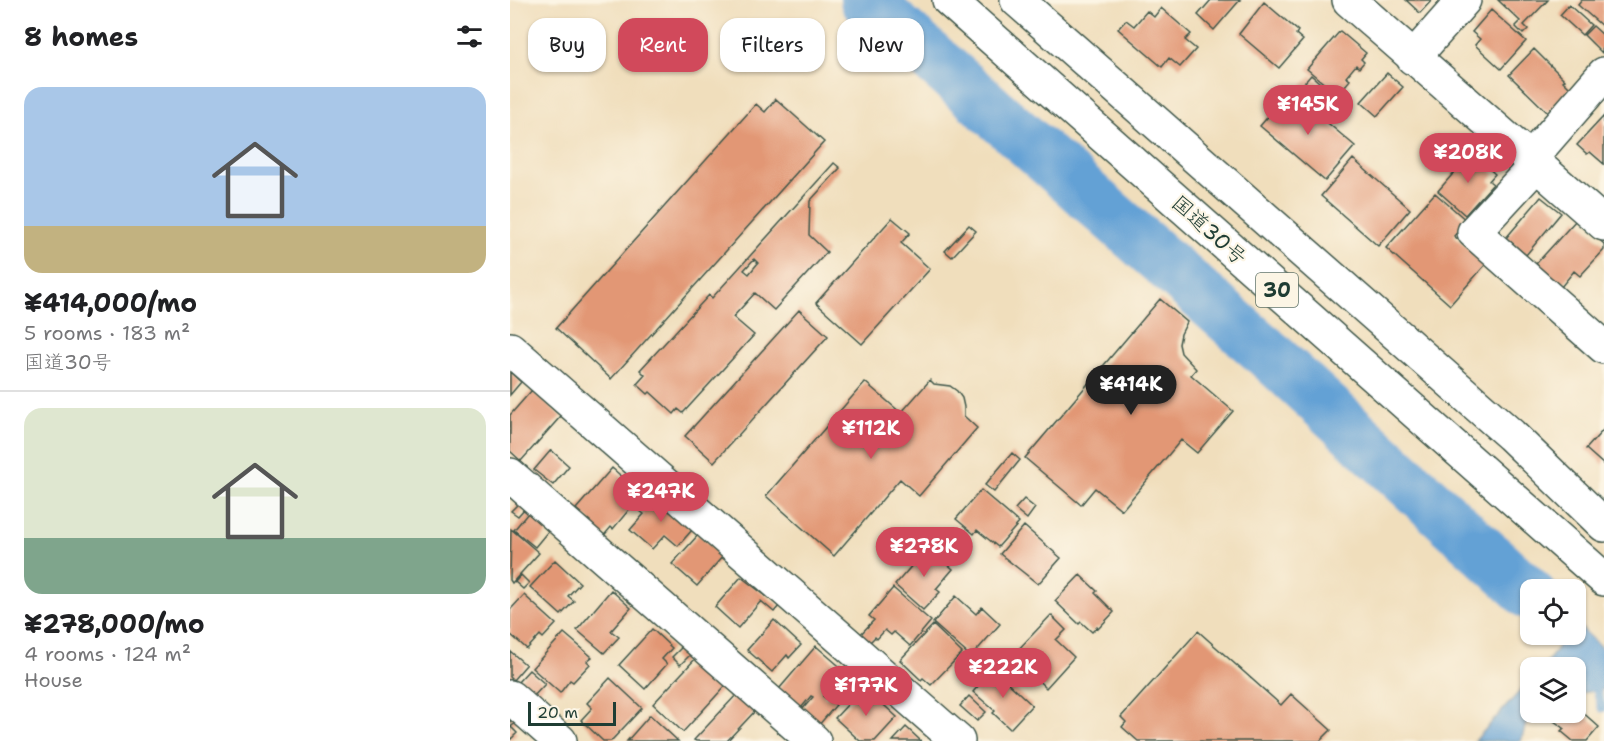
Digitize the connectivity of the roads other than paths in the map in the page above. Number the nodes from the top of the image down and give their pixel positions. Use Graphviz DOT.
graph roads {
  1 [pos="949,0"];
  2 [pos="1017,0"];
  3 [pos="1349,0"];
  4 [pos="1464,0"];
  5 [pos="1413,58"];
  6 [pos="1604,75"];
  7 [pos="1533,162"];
  8 [pos="1604,224"];
  9 [pos="1604,347"];
  10 [pos="510,349"];
  11 [pos="510,475"];
  12 [pos="1604,525"];
  13 [pos="1604,579"];
  14 [pos="510,697"];
  15 [pos="794,735"];
  16 [pos="560,741"];
  17 [pos="958,741"];
  1 -- 13 [label="main road, 国道30号 / 30"];
  2 -- 12 [label="main road, 30"];
  3 -- 5 [label="main road"];
  4 -- 5 [label="main road"];
  5 -- 7 [label="main road"];
  6 -- 7 [label="main road"];
  7 -- 8 [label="main road"];
  7 -- 9 [label="main road"];
  10 -- 17 [label="main road"];
  11 -- 15 [label="main road"];
  14 -- 16 [label="main road"];
}
